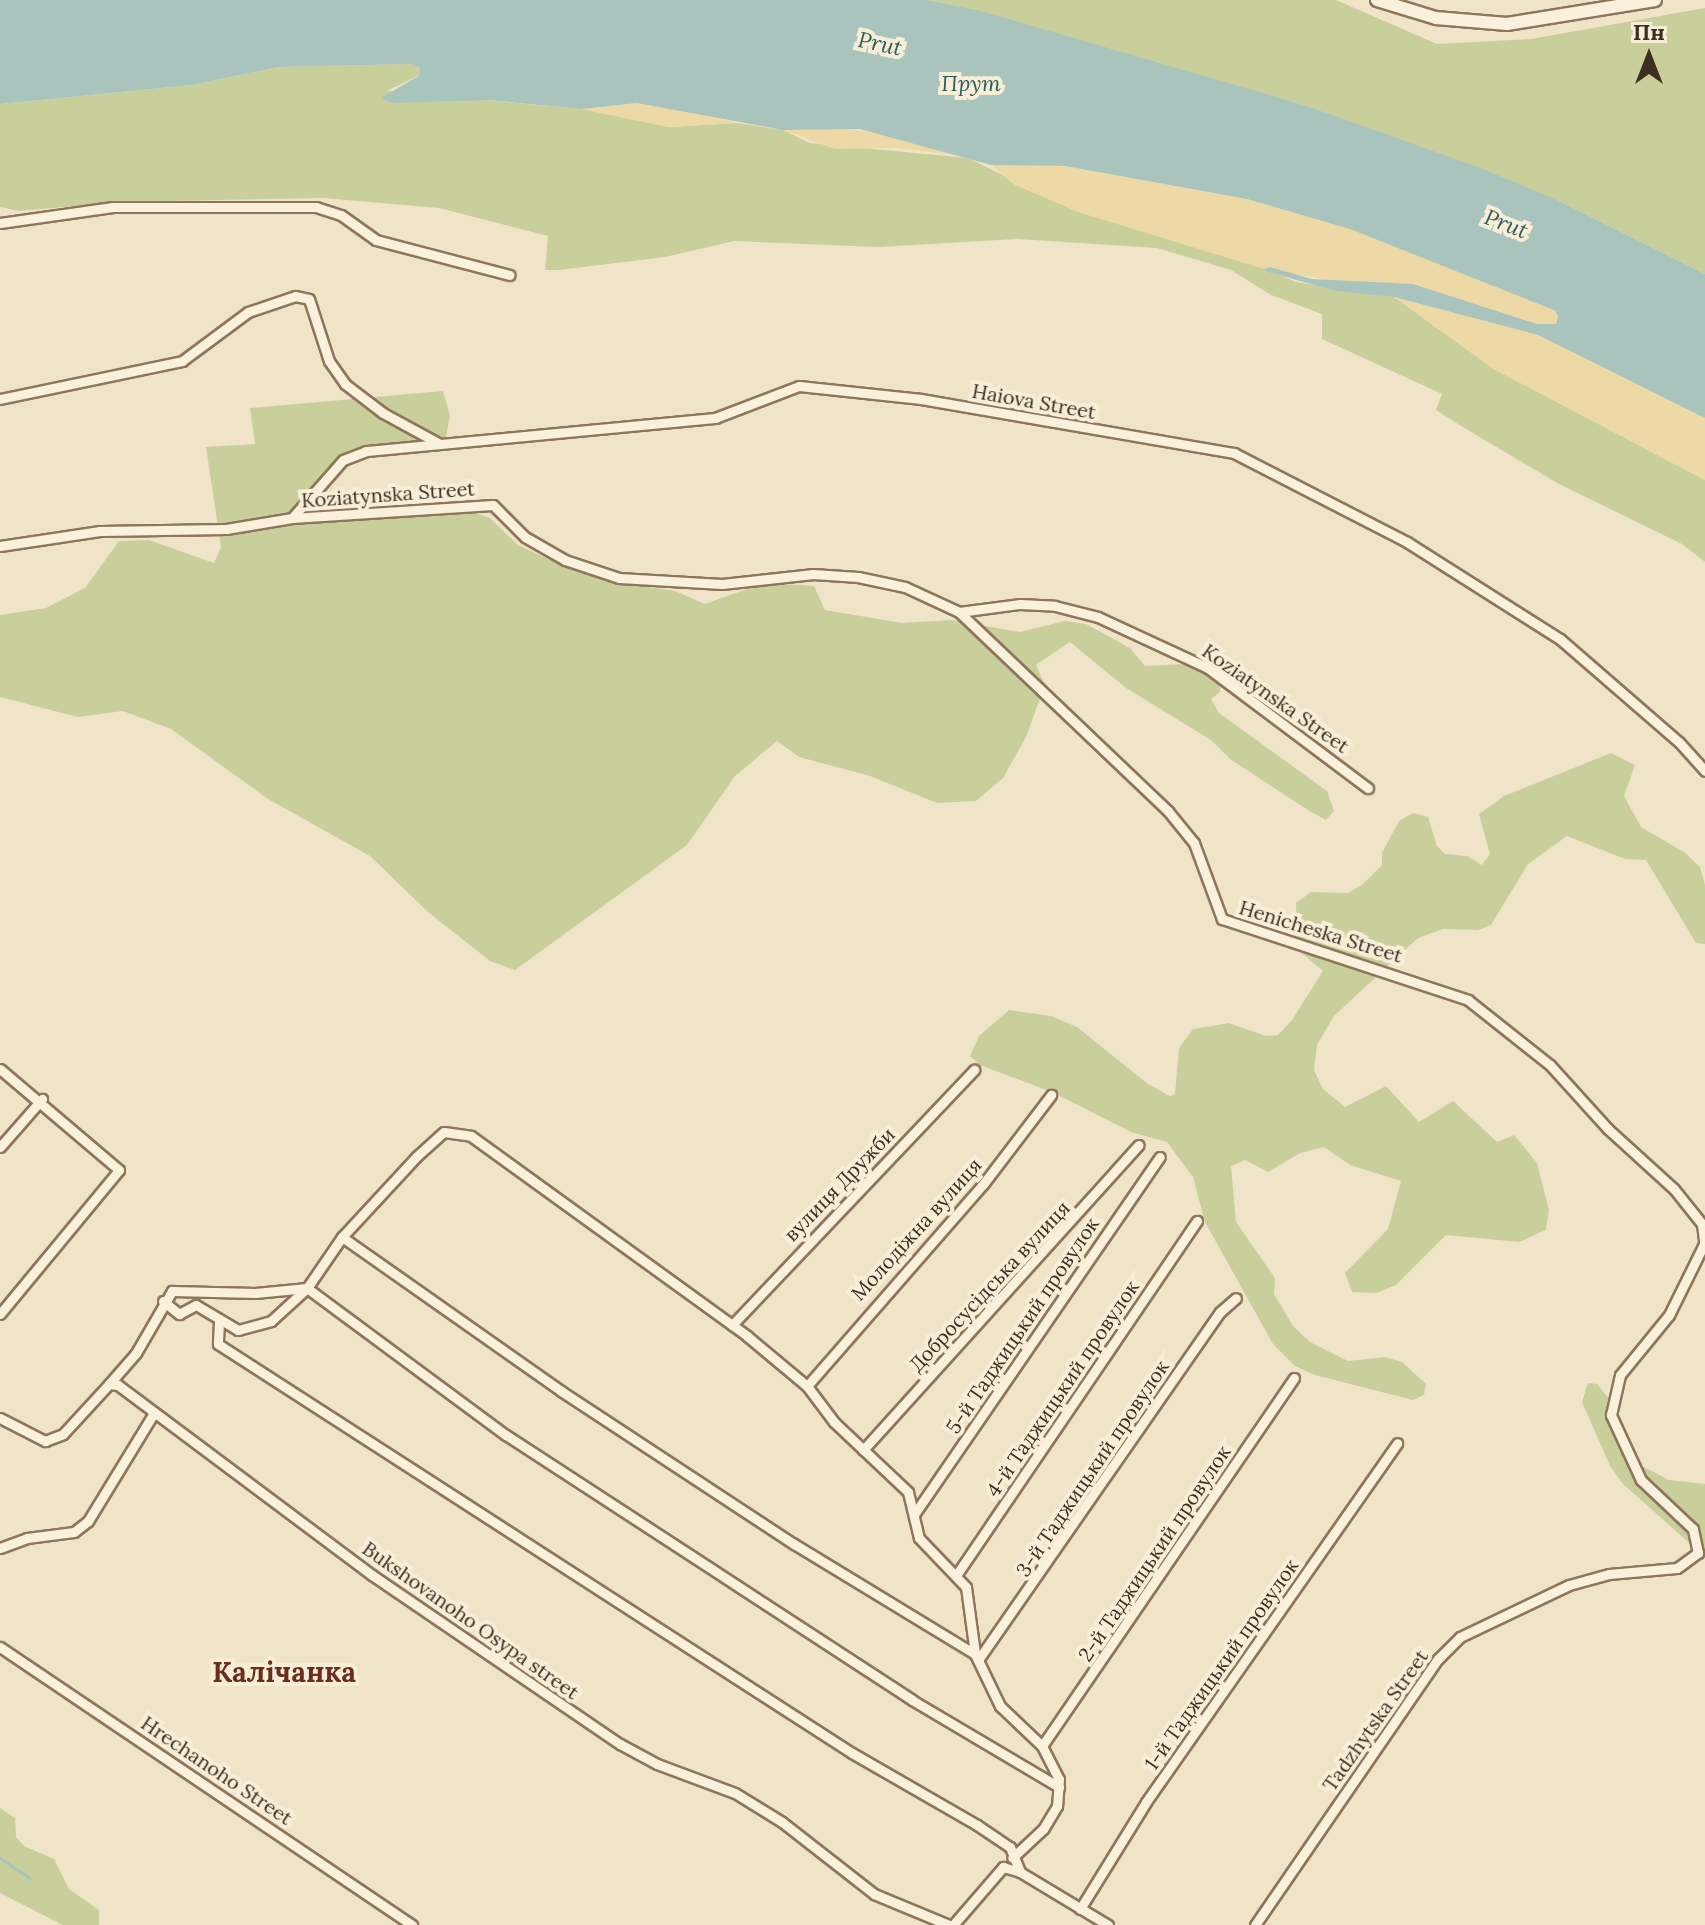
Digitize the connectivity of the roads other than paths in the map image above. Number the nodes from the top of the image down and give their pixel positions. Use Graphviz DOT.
graph roads {
  1 [pos="1377,0"];
  2 [pos="1655,0"];
  3 [pos="0,223"];
  4 [pos="509,275"];
  5 [pos="0,399"];
  6 [pos="438,443"];
  7 [pos="292,518"];
  8 [pos="0,546"];
  9 [pos="959,612"];
  10 [pos="1705,771"];
  11 [pos="1368,788"];
  12 [pos="0,1069"];
  13 [pos="974,1070"];
  14 [pos="1051,1095"];
  15 [pos="42,1099"];
  16 [pos="1139,1145"];
  17 [pos="0,1147"];
  18 [pos="1160,1157"];
  19 [pos="1197,1221"];
  20 [pos="342,1237"];
  21 [pos="1704,1246"];
  22 [pos="307,1288"];
  23 [pos="1236,1298"];
  24 [pos="163,1301"];
  25 [pos="0,1314"];
  26 [pos="219,1322"];
  27 [pos="732,1325"];
  28 [pos="1294,1378"];
  29 [pos="109,1384"];
  30 [pos="807,1386"];
  31 [pos="154,1413"];
  32 [pos="0,1418"];
  33 [pos="1397,1443"];
  34 [pos="863,1450"];
  35 [pos="915,1513"];
  36 [pos="0,1548"];
  37 [pos="957,1574"];
  38 [pos="0,1647"];
  39 [pos="976,1657"];
  40 [pos="1042,1746"];
  41 [pos="1059,1787"];
  42 [pos="1012,1858"];
  43 [pos="1020,1872"];
  44 [pos="1080,1909"];
  45 [pos="412,1925"];
  46 [pos="951,1925"];
  47 [pos="1108,1925"];
  48 [pos="1255,1925"];
  1 -- 2 [label="street"];
  3 -- 4 [label="street"];
  5 -- 6 [label="street"];
  6 -- 7 [label="street, Haiova Street"];
  6 -- 10 [label="street, Haiova Street"];
  7 -- 8 [label="street, Koziatynska Street"];
  7 -- 9 [label="street, Koziatynska Street"];
  9 -- 11 [label="street, Koziatynska Street"];
  9 -- 21 [label="street, Henicheska Street"];
  12 -- 15 [label="street"];
  13 -- 27 [label="street, вулиця Дружби"];
  14 -- 30 [label="street, Молодіжна вулиця"];
  15 -- 17 [label="street"];
  15 -- 25 [label="street"];
  16 -- 34 [label="street, Добросусідська вулиця"];
  18 -- 35 [label="street, 5-й Таджицький провулок"];
  19 -- 37 [label="street, 4-й Таджицький провулок"];
  20 -- 22 [label="street"];
  20 -- 27 [label="street"];
  20 -- 39 [label="street"];
  21 -- 48 [label="street, Tadzhytska Street"];
  22 -- 24 [label="street"];
  22 -- 26 [label="street"];
  22 -- 41 [label="street"];
  23 -- 39 [label="street, 3-й Таджицький провулок"];
  24 -- 26 [label="street"];
  24 -- 29 [label="street"];
  26 -- 42 [label="street"];
  27 -- 30 [label="street"];
  28 -- 40 [label="street, 2-й Таджицький провулок"];
  29 -- 31 [label="street, Bukshovanoho Osypa street"];
  29 -- 32 [label="street"];
  30 -- 34 [label="street"];
  31 -- 36 [label="street"];
  31 -- 46 [label="street, Bukshovanoho Osypa street"];
  33 -- 44 [label="street, 1-й Таджицький провулок"];
  34 -- 35 [label="street"];
  35 -- 37 [label="street"];
  37 -- 39 [label="street"];
  38 -- 45 [label="street, Hrechanoho Street"];
  39 -- 40 [label="street"];
  40 -- 41 [label="street"];
  41 -- 42 [label="street"];
  42 -- 43 [label="street"];
  43 -- 44 [label="street"];
  43 -- 46 [label="street, Bukshovanoho Osypa street"];
  44 -- 47 [label="street"];
}
